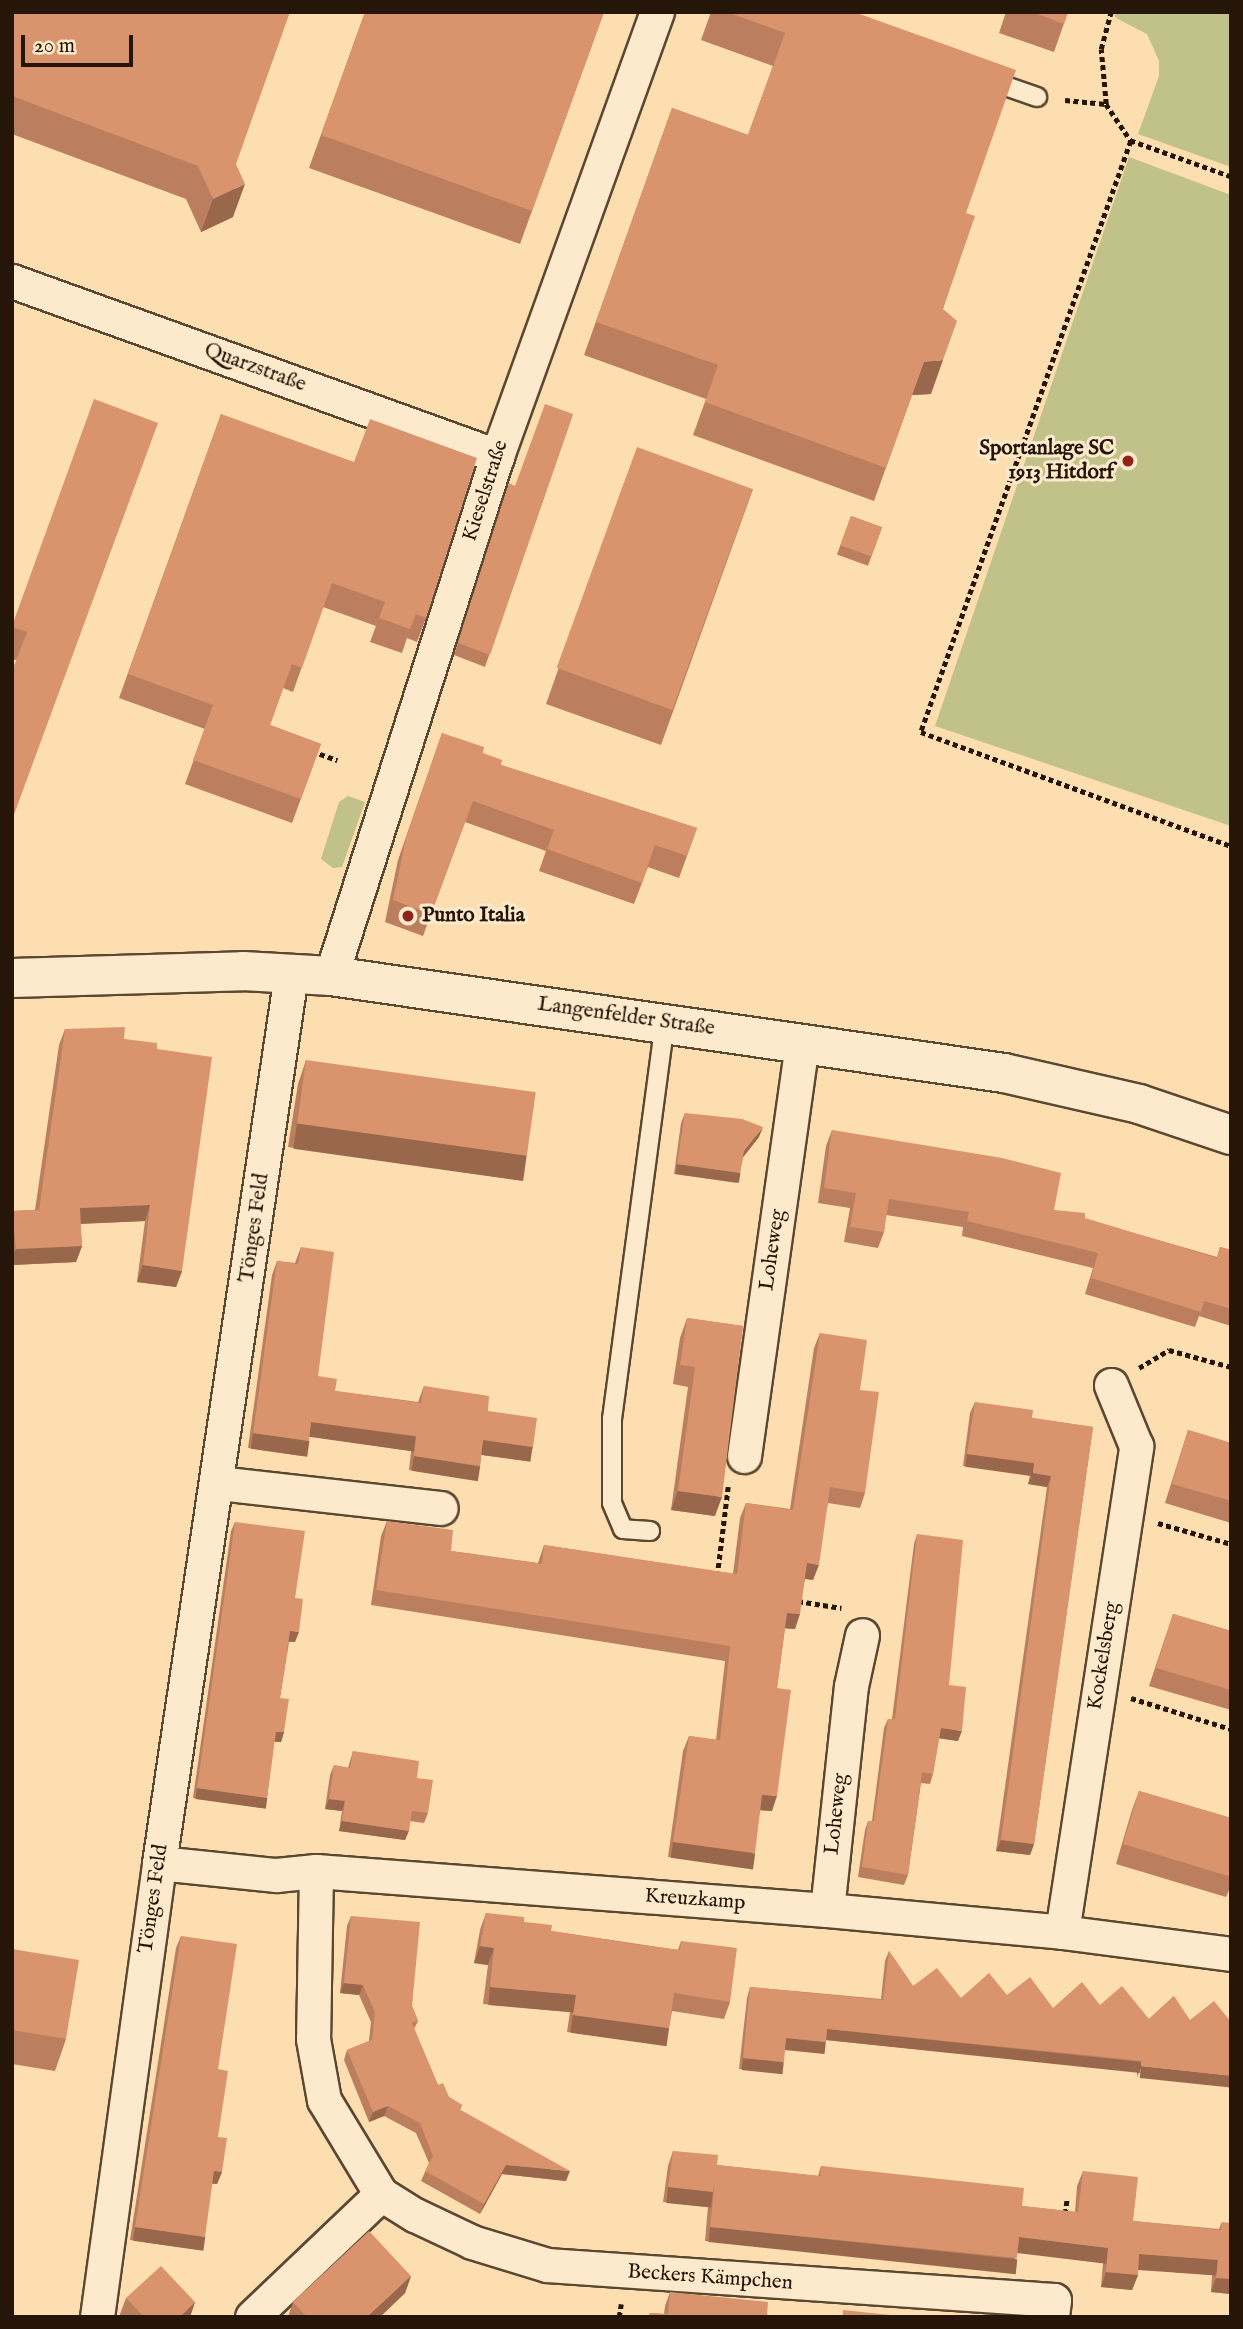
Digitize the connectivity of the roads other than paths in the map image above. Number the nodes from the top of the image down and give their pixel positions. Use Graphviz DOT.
graph roads {
  1 [pos="657,12"];
  2 [pos="971,74"];
  3 [pos="1037,97"];
  4 [pos="12,281"];
  5 [pos="497,456"];
  6 [pos="291,974"];
  7 [pos="331,976"];
  8 [pos="12,978"];
  9 [pos="664,1022"];
  10 [pos="802,1043"];
  11 [pos="1231,1135"];
  12 [pos="1111,1385"];
  13 [pos="744,1456"];
  14 [pos="218,1483"];
  15 [pos="441,1508"];
  16 [pos="650,1531"];
  17 [pos="862,1635"];
  18 [pos="159,1863"];
  19 [pos="316,1871"];
  20 [pos="827,1910"];
  21 [pos="1062,1931"];
  22 [pos="1231,1954"];
  23 [pos="382,2194"];
  24 [pos="1061,2311"];
  25 [pos="97,2317"];
  26 [pos="252,2317"];
  1 -- 5 [label="street, Kieselstraße"];
  2 -- 3 [label="lane"];
  4 -- 5 [label="street, Quarzstraße"];
  5 -- 7 [label="street, Kieselstraße"];
  6 -- 7 [label="street, Langenfelder Straße"];
  6 -- 8 [label="street, Langenfelder Straße"];
  6 -- 14 [label="street, Tönges Feld"];
  7 -- 9 [label="street, Langenfelder Straße"];
  9 -- 10 [label="street, Langenfelder Straße"];
  9 -- 16 [label="lane"];
  10 -- 11 [label="street, Langenfelder Straße"];
  10 -- 13 [label="street, Loheweg"];
  12 -- 21 [label="street, Kockelsberg"];
  14 -- 15 [label="street"];
  14 -- 18 [label="street, Tönges Feld"];
  17 -- 20 [label="street, Loheweg"];
  18 -- 19 [label="street, Kreuzkamp"];
  18 -- 25 [label="street, Tönges Feld"];
  19 -- 20 [label="street, Kreuzkamp"];
  19 -- 23 [label="street"];
  20 -- 21 [label="street, Kreuzkamp"];
  21 -- 22 [label="street, Kreuzkamp"];
  23 -- 24 [label="street, Beckers Kämpchen"];
  23 -- 26 [label="street"];
}
